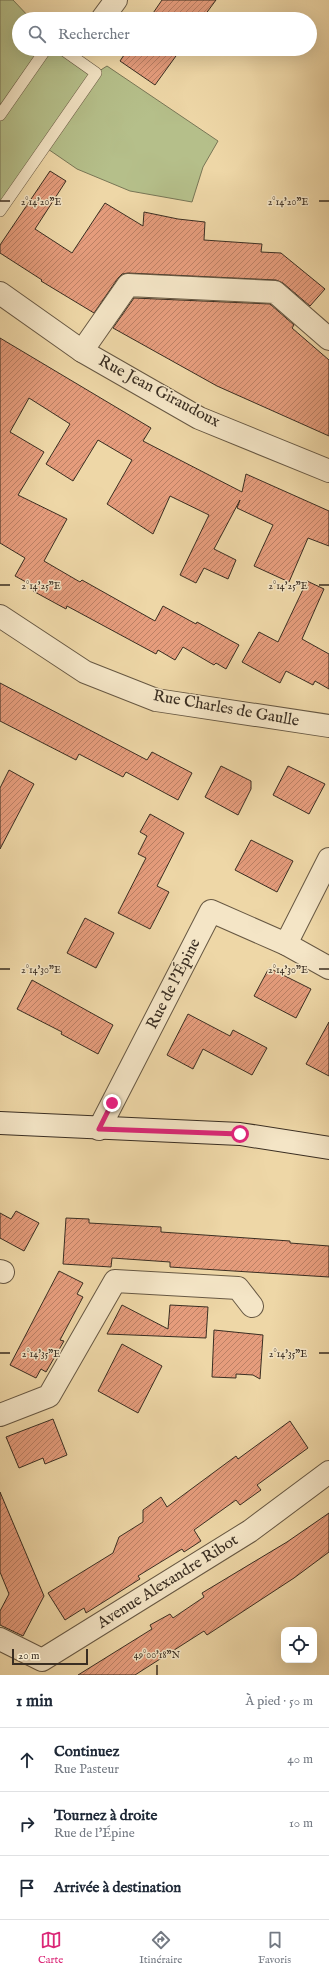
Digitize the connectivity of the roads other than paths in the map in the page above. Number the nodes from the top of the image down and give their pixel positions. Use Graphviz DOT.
graph roads {
  1 [pos="116,0"];
  2 [pos="107,12"];
  3 [pos="41,56"];
  4 [pos="72,56"];
  5 [pos="0,115"];
  6 [pos="0,211"];
  7 [pos="0,293"];
  8 [pos="329,339"];
  9 [pos="82,351"];
  10 [pos="327,465"];
  11 [pos="0,616"];
  12 [pos="329,726"];
  13 [pos="329,859"];
  14 [pos="286,944"];
  15 [pos="329,968"];
  16 [pos="0,1124"];
  17 [pos="99,1129"];
  18 [pos="329,1148"];
  19 [pos="252,1306"];
  20 [pos="0,1415"];
  21 [pos="329,1472"];
  22 [pos="0,1639"];
  1 -- 2 [label="street"];
  3 -- 5 [label="lane"];
  4 -- 6 [label="lane"];
  7 -- 9 [label="street, Rue Jean Giraudoux"];
  8 -- 9 [label="street"];
  9 -- 10 [label="street, Rue Jean Giraudoux"];
  11 -- 12 [label="street, Rue Charles de Gaulle"];
  13 -- 14 [label="street"];
  14 -- 15 [label="street, Rue de l'Épine"];
  14 -- 17 [label="street, Rue de l'Épine"];
  16 -- 17 [label="street"];
  17 -- 18 [label="street"];
  19 -- 20 [label="street"];
  21 -- 22 [label="street, Avenue Alexandre Ribot"];
}
